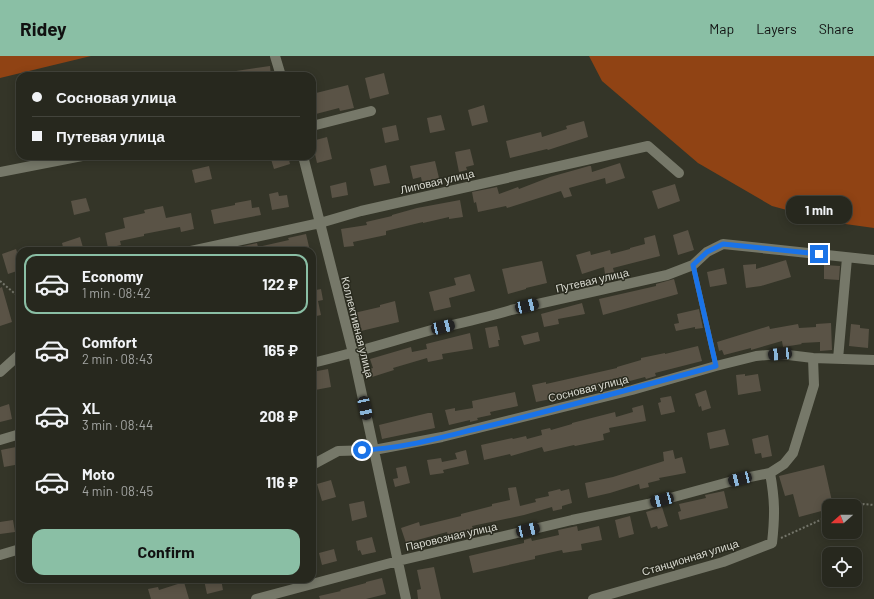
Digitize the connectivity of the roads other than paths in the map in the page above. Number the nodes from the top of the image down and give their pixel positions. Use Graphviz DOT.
graph roads {
  1 [pos="275,56"];
  2 [pos="280,72"];
  3 [pos="371,111"];
  4 [pos="316,125"];
  5 [pos="62,160"];
  6 [pos="304,160"];
  7 [pos="0,172"];
  8 [pos="679,173"];
  9 [pos="320,222"];
  10 [pos="209,247"];
  11 [pos="847,258"];
  12 [pos="874,260"];
  13 [pos="693,265"];
  14 [pos="353,353"];
  15 [pos="16,358"];
  16 [pos="813,358"];
  17 [pos="838,359"];
  18 [pos="874,360"];
  19 [pos="316,362"];
  20 [pos="716,366"];
  21 [pos="0,372"];
  22 [pos="16,435"];
  23 [pos="0,440"];
  24 [pos="374,450"];
  25 [pos="316,463"];
  26 [pos="770,473"];
  27 [pos="16,549"];
  28 [pos="0,554"];
  29 [pos="398,561"];
  30 [pos="316,583"];
  31 [pos="316,583"];
  32 [pos="256,599"];
  33 [pos="406,599"];
  34 [pos="593,599"];
  1 -- 2 [label="street"];
  3 -- 4 [label="street"];
  5 -- 7 [label="street"];
  6 -- 9 [label="street, Коллективная улица"];
  8 -- 9 [label="street, Липовая улица"];
  9 -- 10 [label="street, Липовая улица"];
  9 -- 14 [label="street, Коллективная улица"];
  11 -- 12 [label="street, Путевая улица"];
  11 -- 13 [label="street, Путевая улица"];
  11 -- 17 [label="street"];
  13 -- 14 [label="street, Путевая улица"];
  13 -- 20 [label="lane"];
  14 -- 19 [label="street, Путевая улица"];
  14 -- 24 [label="street, Коллективная улица"];
  15 -- 21 [label="street"];
  16 -- 17 [label="street, Сосновая улица"];
  16 -- 20 [label="street, Сосновая улица"];
  16 -- 26 [label="street"];
  17 -- 18 [label="street, Сосновая улица"];
  20 -- 24 [label="street, Сосновая улица"];
  22 -- 23 [label="street"];
  24 -- 25 [label="street, Сосновая улица"];
  24 -- 29 [label="street, Коллективная улица"];
  26 -- 29 [label="street, Паровозная улица"];
  26 -- 34 [label="street, Станционная улица"];
  27 -- 28 [label="street"];
  29 -- 31 [label="street, Паровозная улица"];
  29 -- 33 [label="street, Коллективная улица"];
  30 -- 32 [label="street, Паровозная улица"];
}
